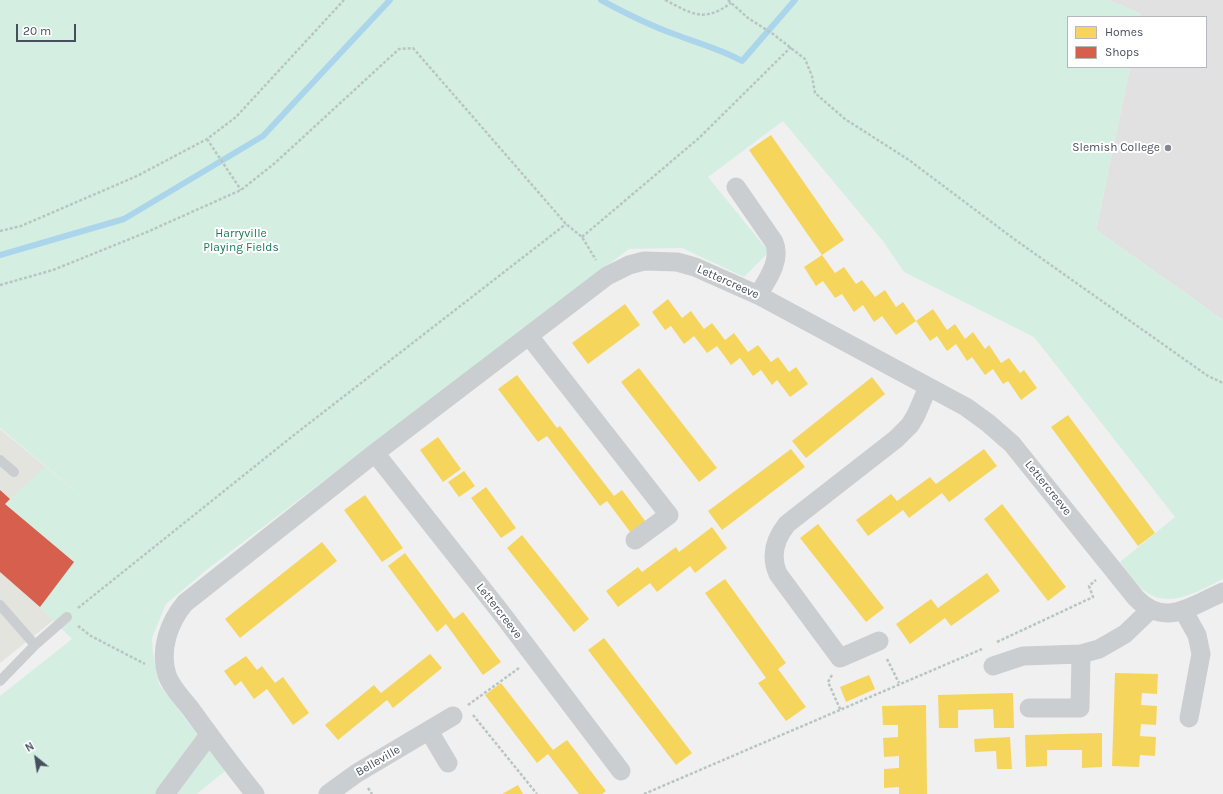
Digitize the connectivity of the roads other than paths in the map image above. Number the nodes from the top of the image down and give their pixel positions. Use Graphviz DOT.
graph roads {
  1 [pos="736,187"];
  2 [pos="758,295"];
  3 [pos="529,336"];
  4 [pos="928,387"];
  5 [pos="375,453"];
  6 [pos="0,460"];
  7 [pos="14,472"];
  8 [pos="635,540"];
  9 [pos="1223,592"];
  10 [pos="0,605"];
  11 [pos="1150,610"];
  12 [pos="1184,610"];
  13 [pos="67,617"];
  14 [pos="879,641"];
  15 [pos="35,645"];
  16 [pos="1081,654"];
  17 [pos="993,666"];
  18 [pos="0,681"];
  19 [pos="1029,708"];
  20 [pos="460,711"];
  21 [pos="1189,718"];
  22 [pos="429,731"];
  23 [pos="209,735"];
  24 [pos="448,763"];
  25 [pos="621,771"];
  26 [pos="165,794"];
  27 [pos="255,794"];
  28 [pos="328,794"];
  1 -- 2 [label="street"];
  2 -- 3 [label="street, Lettercreeve"];
  2 -- 4 [label="street, Lettercreeve"];
  3 -- 5 [label="street, Lettercreeve"];
  3 -- 8 [label="street"];
  4 -- 11 [label="street, Lettercreeve"];
  4 -- 14 [label="street"];
  5 -- 23 [label="street, Lettercreeve"];
  5 -- 25 [label="street, Lettercreeve"];
  6 -- 7 [label="lane"];
  9 -- 12 [label="street"];
  10 -- 15 [label="lane"];
  11 -- 12 [label="street"];
  11 -- 16 [label="street"];
  12 -- 21 [label="street"];
  13 -- 15 [label="lane"];
  15 -- 18 [label="lane"];
  16 -- 17 [label="street"];
  16 -- 19 [label="street"];
  20 -- 22 [label="street, Belleville"];
  22 -- 24 [label="street"];
  22 -- 28 [label="street, Belleville"];
  23 -- 26 [label="street"];
  23 -- 27 [label="street, Lettercreeve"];
}
